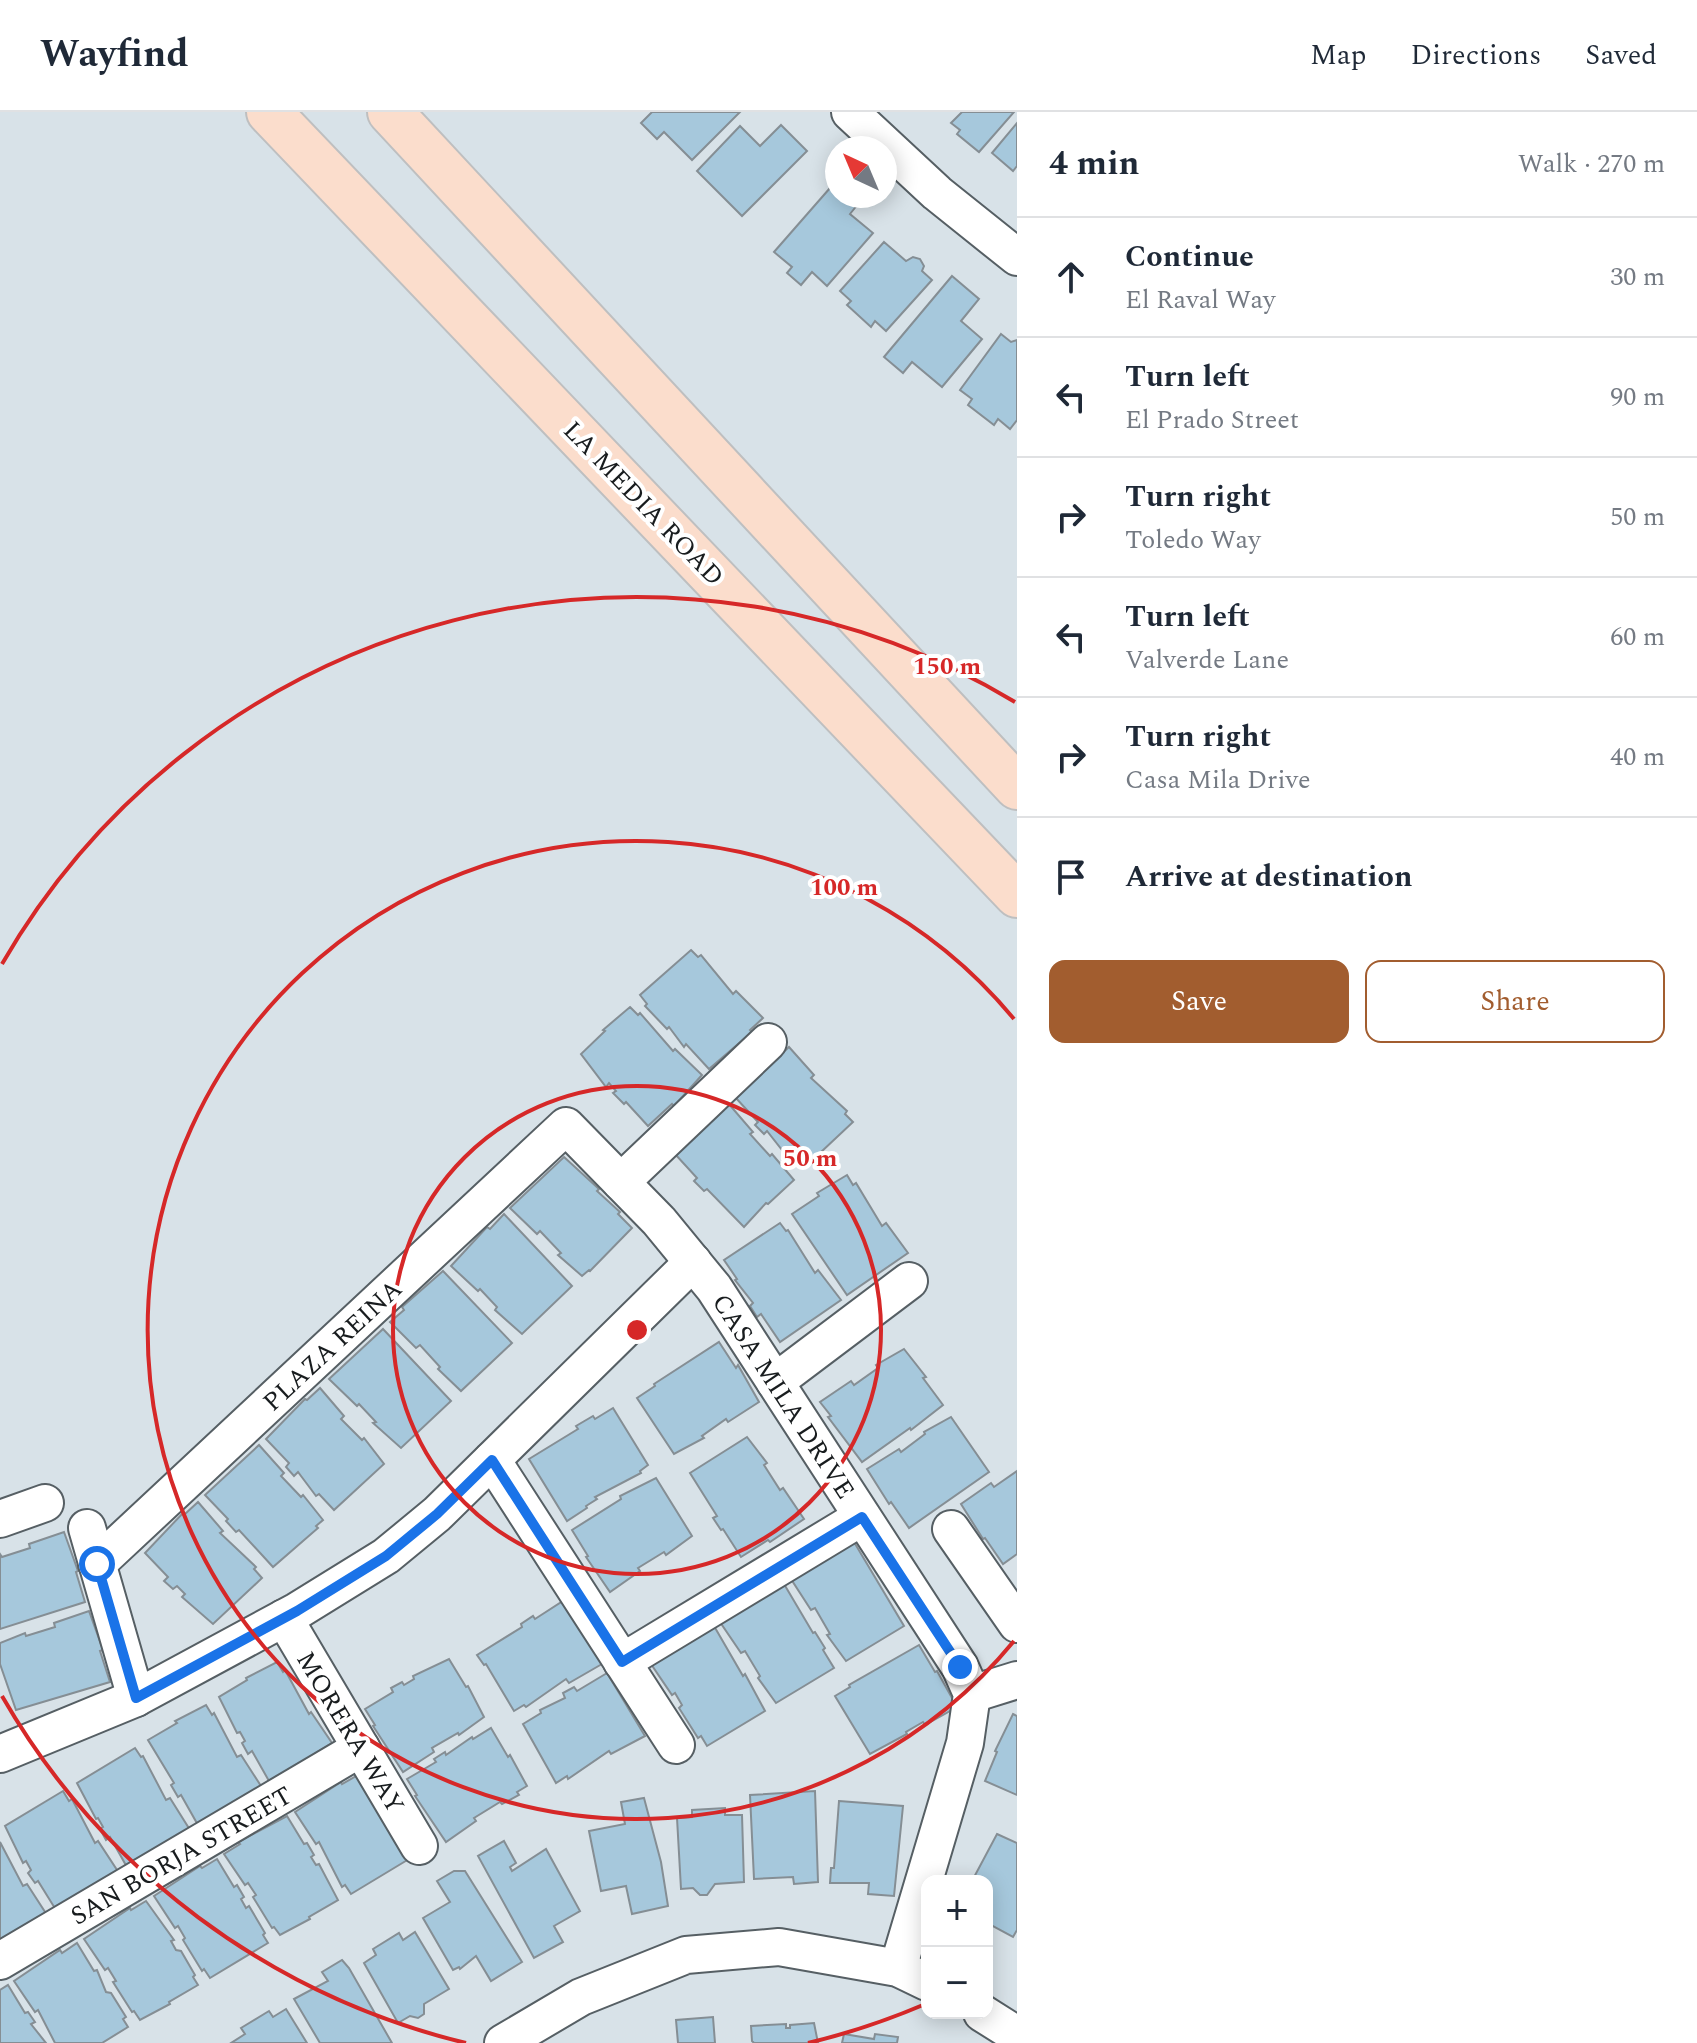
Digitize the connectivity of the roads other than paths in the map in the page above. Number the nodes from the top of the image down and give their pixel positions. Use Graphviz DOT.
graph roads {
  1 [pos="269,112"];
  2 [pos="390,112"];
  3 [pos="867,117"];
  4 [pos="1017,257"];
  5 [pos="1017,787"];
  6 [pos="1017,895"];
  7 [pos="768,1042"];
  8 [pos="566,1126"];
  9 [pos="621,1182"];
  10 [pos="693,1262"];
  11 [pos="909,1281"];
  12 [pos="775,1382"];
  13 [pos="492,1460"];
  14 [pos="45,1503"];
  15 [pos="862,1517"];
  16 [pos="0,1519"];
  17 [pos="87,1528"];
  18 [pos="951,1529"];
  19 [pos="97,1564"];
  20 [pos="284,1618"];
  21 [pos="1017,1624"];
  22 [pos="622,1662"];
  23 [pos="1017,1680"];
  24 [pos="972,1694"];
  25 [pos="136,1698"];
  26 [pos="676,1745"];
  27 [pos="361,1748"];
  28 [pos="0,1754"];
  29 [pos="419,1846"];
  30 [pos="0,1961"];
  31 [pos="912,1975"];
  32 [pos="992,2019"];
  33 [pos="1017,2035"];
  34 [pos="503,2043"];
  1 -- 6 [label="main road, LA MEDIA ROAD"];
  2 -- 5 [label="main road"];
  3 -- 4 [label="street"];
  7 -- 9 [label="street"];
  8 -- 9 [label="street, CASA MILA DRIVE"];
  8 -- 19 [label="street, PLAZA REINA"];
  9 -- 10 [label="street, CASA MILA DRIVE"];
  10 -- 12 [label="street, CASA MILA DRIVE"];
  10 -- 13 [label="street"];
  11 -- 12 [label="street"];
  12 -- 15 [label="street, CASA MILA DRIVE"];
  13 -- 20 [label="street"];
  13 -- 22 [label="street"];
  14 -- 16 [label="street"];
  15 -- 22 [label="street"];
  15 -- 24 [label="street, CASA MILA DRIVE"];
  17 -- 19 [label="street"];
  18 -- 21 [label="street"];
  19 -- 25 [label="street"];
  20 -- 25 [label="street"];
  20 -- 27 [label="street, MORERA WAY"];
  22 -- 26 [label="street"];
  23 -- 24 [label="street"];
  24 -- 31 [label="street"];
  25 -- 28 [label="street"];
  27 -- 29 [label="street, MORERA WAY"];
  27 -- 30 [label="street, SAN BORJA STREET"];
  31 -- 34 [label="street"];
  32 -- 33 [label="street"];
}
